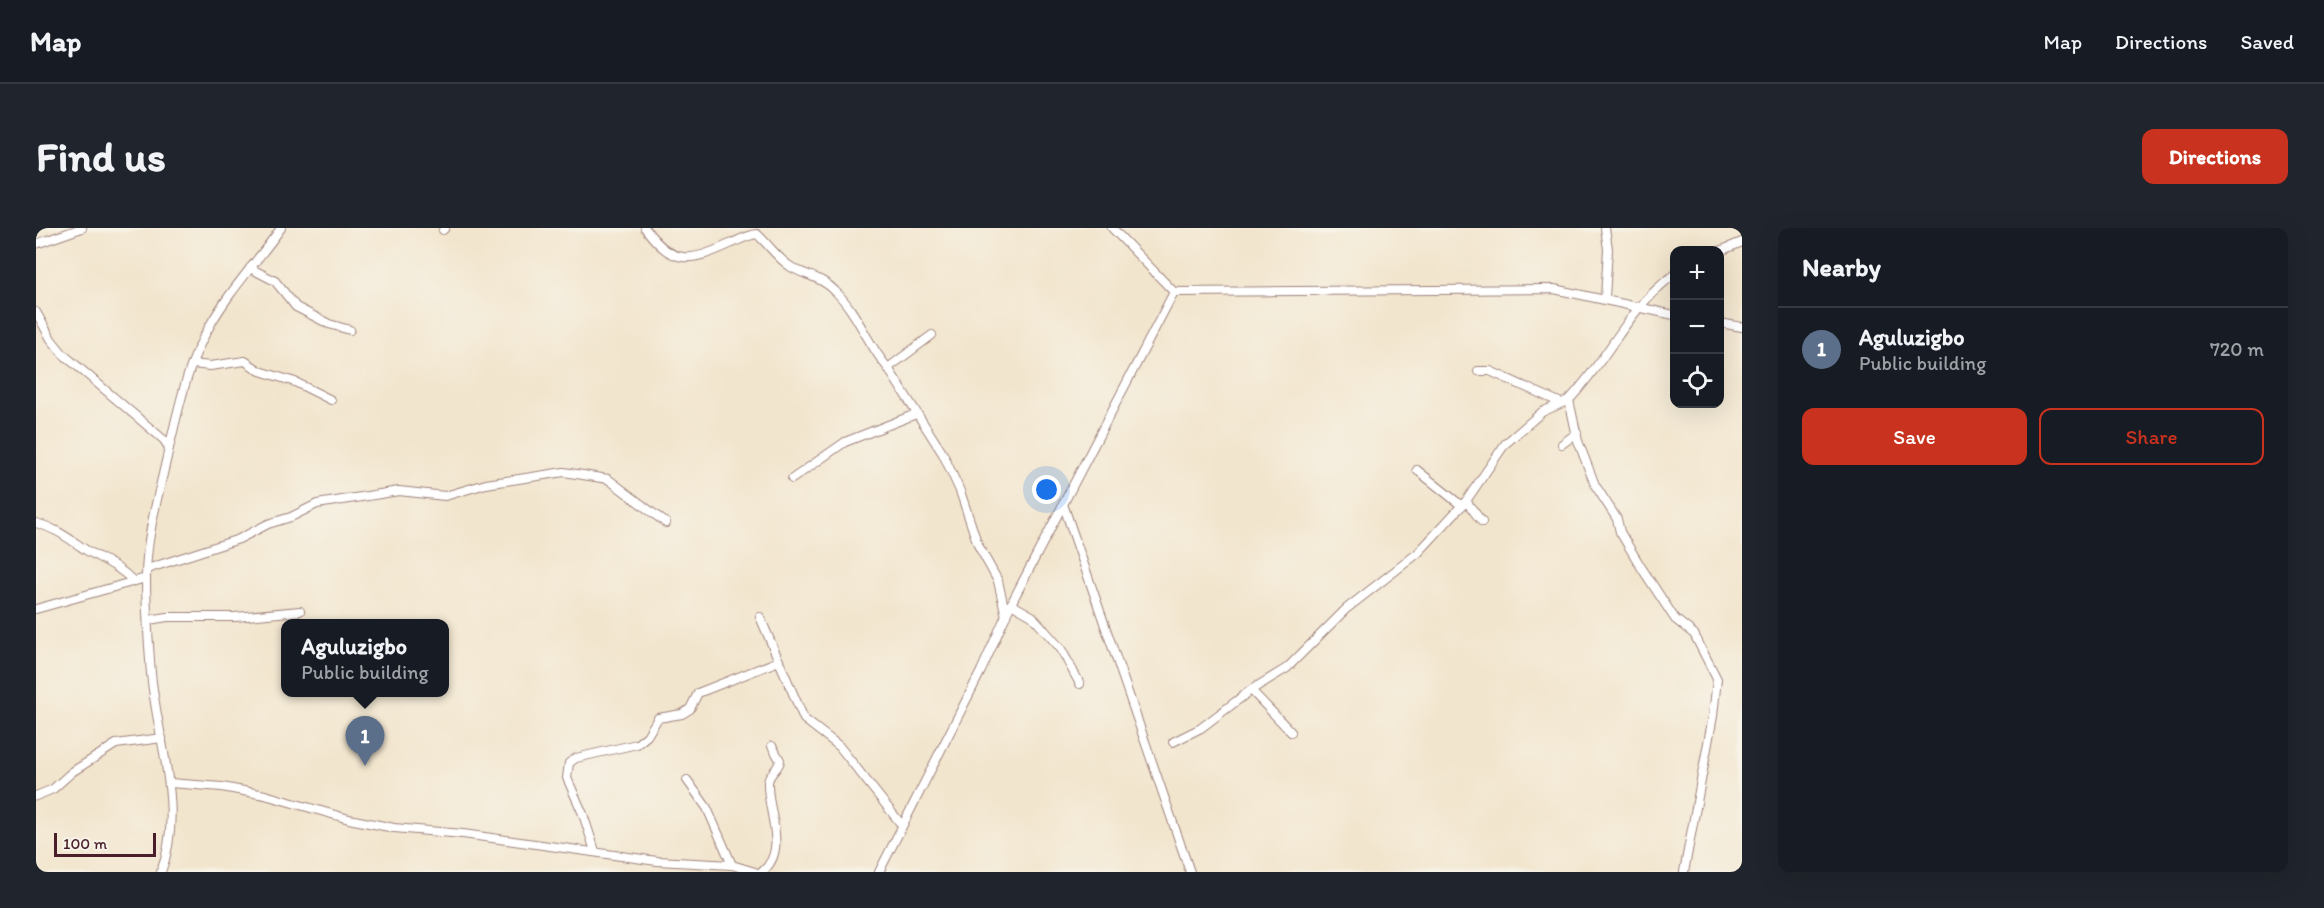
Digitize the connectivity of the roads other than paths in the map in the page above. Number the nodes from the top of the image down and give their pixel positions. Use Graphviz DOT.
graph roads {
  1 [pos="82,228"];
  2 [pos="281,228"];
  3 [pos="645,228"];
  4 [pos="1112,228"];
  5 [pos="1605,228"];
  6 [pos="1742,242"];
  7 [pos="36,244"];
  8 [pos="1724,249"];
  9 [pos="250,267"];
  10 [pos="1670,278"];
  11 [pos="1174,292"];
  12 [pos="1605,298"];
  13 [pos="1639,309"];
  14 [pos="36,312"];
  15 [pos="1670,314"];
  16 [pos="1724,324"];
  17 [pos="1742,327"];
  18 [pos="350,330"];
  19 [pos="932,335"];
  20 [pos="192,364"];
  21 [pos="888,368"];
  22 [pos="1478,372"];
  23 [pos="331,400"];
  24 [pos="1569,400"];
  25 [pos="1559,402"];
  26 [pos="916,414"];
  27 [pos="1577,433"];
  28 [pos="1562,444"];
  29 [pos="169,448"];
  30 [pos="1418,470"];
  31 [pos="792,479"];
  32 [pos="1464,503"];
  33 [pos="1063,504"];
  34 [pos="1482,522"];
  35 [pos="36,523"];
  36 [pos="666,523"];
  37 [pos="146,573"];
  38 [pos="133,581"];
  39 [pos="1011,604"];
  40 [pos="36,609"];
  41 [pos="300,611"];
  42 [pos="760,617"];
  43 [pos="1007,618"];
  44 [pos="148,620"];
  45 [pos="779,661"];
  46 [pos="1080,684"];
  47 [pos="1251,690"];
  48 [pos="1291,732"];
  49 [pos="162,738"];
  50 [pos="1173,742"];
  51 [pos="772,746"];
  52 [pos="687,780"];
  53 [pos="170,783"];
  54 [pos="36,796"];
  55 [pos="901,824"];
  56 [pos="595,851"];
  57 [pos="732,865"];
  58 [pos="160,872"];
  59 [pos="755,872"];
  60 [pos="762,872"];
  61 [pos="767,872"];
  62 [pos="879,872"];
  63 [pos="1190,872"];
  64 [pos="1684,872"];
  1 -- 7 [label="street"];
  2 -- 9 [label="street"];
  3 -- 21 [label="street"];
  4 -- 11 [label="street"];
  5 -- 12 [label="street"];
  6 -- 8 [label="street"];
  9 -- 18 [label="street"];
  9 -- 20 [label="street"];
  10 -- 13 [label="street"];
  11 -- 12 [label="street"];
  11 -- 33 [label="street"];
  12 -- 13 [label="street"];
  13 -- 15 [label="street"];
  13 -- 24 [label="street"];
  14 -- 29 [label="street"];
  16 -- 17 [label="street"];
  19 -- 21 [label="street"];
  20 -- 23 [label="street"];
  20 -- 29 [label="street"];
  21 -- 26 [label="street"];
  22 -- 25 [label="street"];
  24 -- 25 [label="street"];
  24 -- 27 [label="street"];
  25 -- 32 [label="street"];
  26 -- 31 [label="street"];
  26 -- 43 [label="street"];
  27 -- 28 [label="street"];
  27 -- 64 [label="street"];
  29 -- 37 [label="street"];
  30 -- 32 [label="street"];
  32 -- 34 [label="street"];
  32 -- 47 [label="street"];
  33 -- 39 [label="street"];
  33 -- 63 [label="street"];
  35 -- 38 [label="street"];
  36 -- 37 [label="street"];
  37 -- 38 [label="street"];
  37 -- 44 [label="street"];
  38 -- 40 [label="street"];
  39 -- 43 [label="street"];
  39 -- 46 [label="street"];
  41 -- 44 [label="street"];
  42 -- 45 [label="street"];
  43 -- 55 [label="street"];
  44 -- 49 [label="street"];
  45 -- 55 [label="street"];
  45 -- 56 [label="street"];
  47 -- 48 [label="street"];
  47 -- 50 [label="street"];
  49 -- 53 [label="street"];
  49 -- 54 [label="street"];
  51 -- 60 [label="street"];
  52 -- 57 [label="street"];
  53 -- 56 [label="street"];
  53 -- 58 [label="street"];
  55 -- 62 [label="street"];
  56 -- 57 [label="street"];
  57 -- 59 [label="street"];
  60 -- 61 [label="street"];
}
